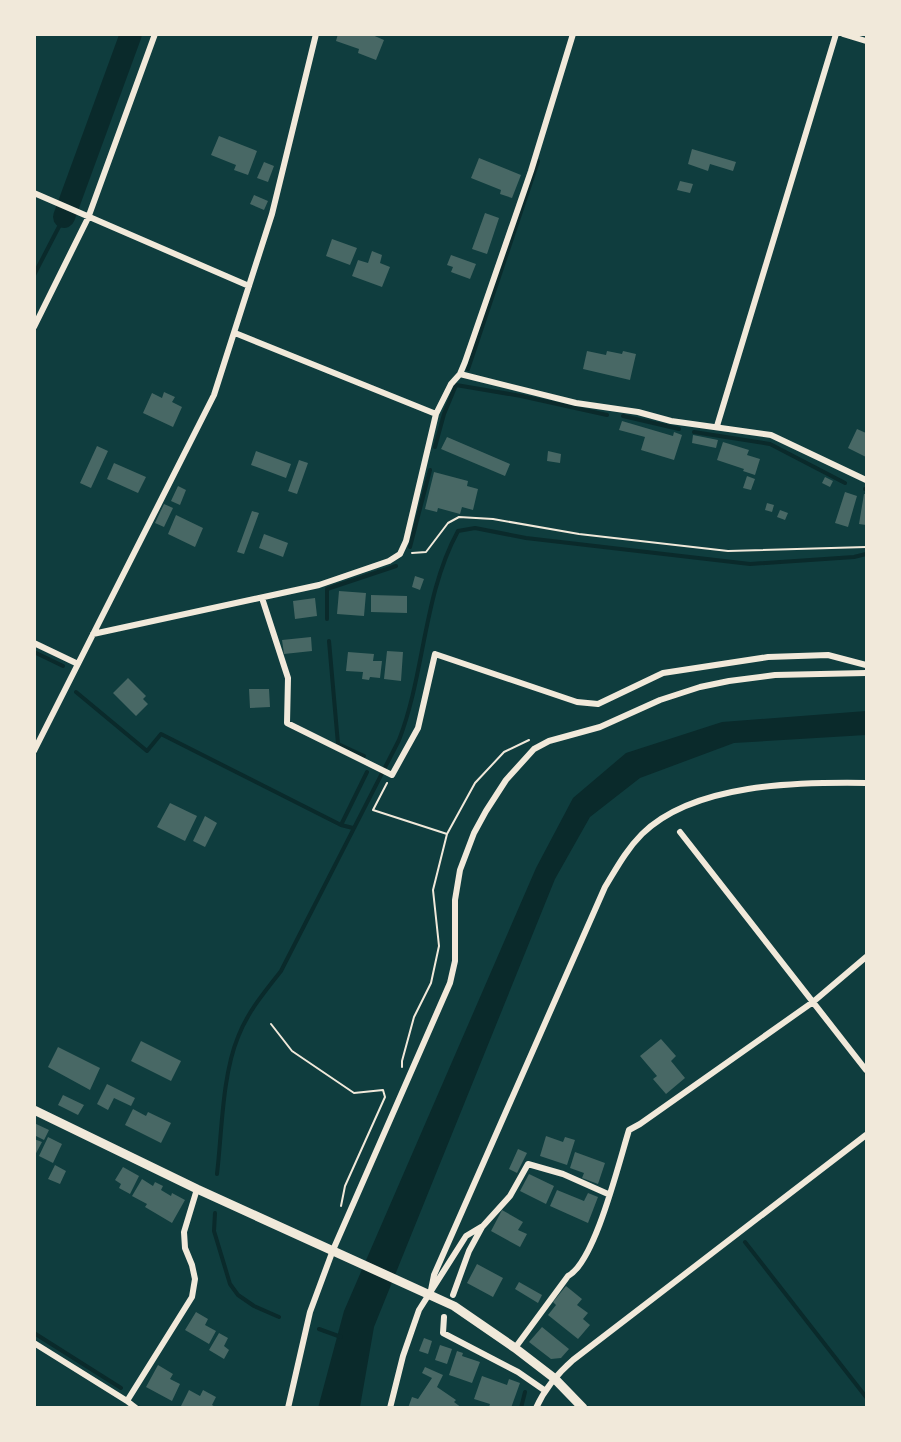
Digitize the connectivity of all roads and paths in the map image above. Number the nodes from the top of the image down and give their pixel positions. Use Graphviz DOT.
graph roads {
  1 [pos="155,34"];
  2 [pos="316,34"];
  3 [pos="573,34"];
  4 [pos="836,34"];
  5 [pos="843,34"];
  6 [pos="867,41"];
  7 [pos="34,194"];
  8 [pos="88,218"];
  9 [pos="249,286"];
  10 [pos="34,327"];
  11 [pos="235,333"];
  12 [pos="460,374"];
  13 [pos="436,414"];
  14 [pos="717,426"];
  15 [pos="867,480"];
  16 [pos="866,547"];
  17 [pos="400,554"];
  18 [pos="262,598"];
  19 [pos="93,634"];
  20 [pos="34,643"];
  21 [pos="78,664"];
  22 [pos="867,665"];
  23 [pos="867,673"];
  24 [pos="34,752"];
  25 [pos="389,775"];
  26 [pos="867,783"];
  27 [pos="680,832"];
  28 [pos="447,834"];
  29 [pos="867,957"];
  30 [pos="813,1002"];
  31 [pos="271,1024"];
  32 [pos="867,1070"];
  33 [pos="34,1110"];
  34 [pos="867,1135"];
  35 [pos="197,1189"];
  36 [pos="608,1194"];
  37 [pos="341,1208"];
  38 [pos="482,1227"];
  39 [pos="336,1252"];
  40 [pos="430,1295"];
  41 [pos="453,1295"];
  42 [pos="444,1317"];
  43 [pos="34,1343"];
  44 [pos="515,1348"];
  45 [pos="554,1378"];
  46 [pos="544,1390"];
  47 [pos="127,1401"];
  48 [pos="136,1407"];
  49 [pos="288,1407"];
  50 [pos="390,1407"];
  51 [pos="536,1407"];
  52 [pos="583,1407"];
  1 -- 8 [label="street"];
  2 -- 9 [label="street"];
  3 -- 12 [label="street"];
  4 -- 14 [label="street"];
  5 -- 6 [label="street"];
  7 -- 8 [label="street"];
  8 -- 9 [label="street"];
  8 -- 10 [label="street"];
  9 -- 11 [label="street"];
  11 -- 13 [label="street"];
  11 -- 19 [label="street"];
  12 -- 13 [label="street"];
  12 -- 14 [label="street"];
  13 -- 17 [label="street"];
  14 -- 15 [label="street"];
  16 -- 17 [label="path"];
  17 -- 18 [label="street"];
  18 -- 19 [label="street"];
  18 -- 25 [label="street"];
  19 -- 21 [label="street"];
  20 -- 21 [label="street"];
  21 -- 24 [label="street"];
  22 -- 25 [label="street"];
  23 -- 39 [label="street"];
  25 -- 28 [label="path"];
  26 -- 40 [label="street"];
  27 -- 30 [label="street"];
  29 -- 30 [label="street"];
  30 -- 32 [label="street"];
  30 -- 36 [label="street"];
  31 -- 37 [label="path"];
  33 -- 35 [label="main road"];
  34 -- 45 [label="street"];
  35 -- 39 [label="main road"];
  35 -- 47 [label="street"];
  36 -- 38 [label="street"];
  36 -- 44 [label="street"];
  38 -- 40 [label="street"];
  38 -- 41 [label="street"];
  39 -- 40 [label="main road"];
  39 -- 49 [label="street"];
  40 -- 44 [label="main road"];
  40 -- 50 [label="street"];
  42 -- 46 [label="street"];
  43 -- 47 [label="street"];
  44 -- 45 [label="main road"];
  45 -- 46 [label="street"];
  45 -- 52 [label="main road"];
  46 -- 51 [label="street"];
  47 -- 48 [label="street"];
}
